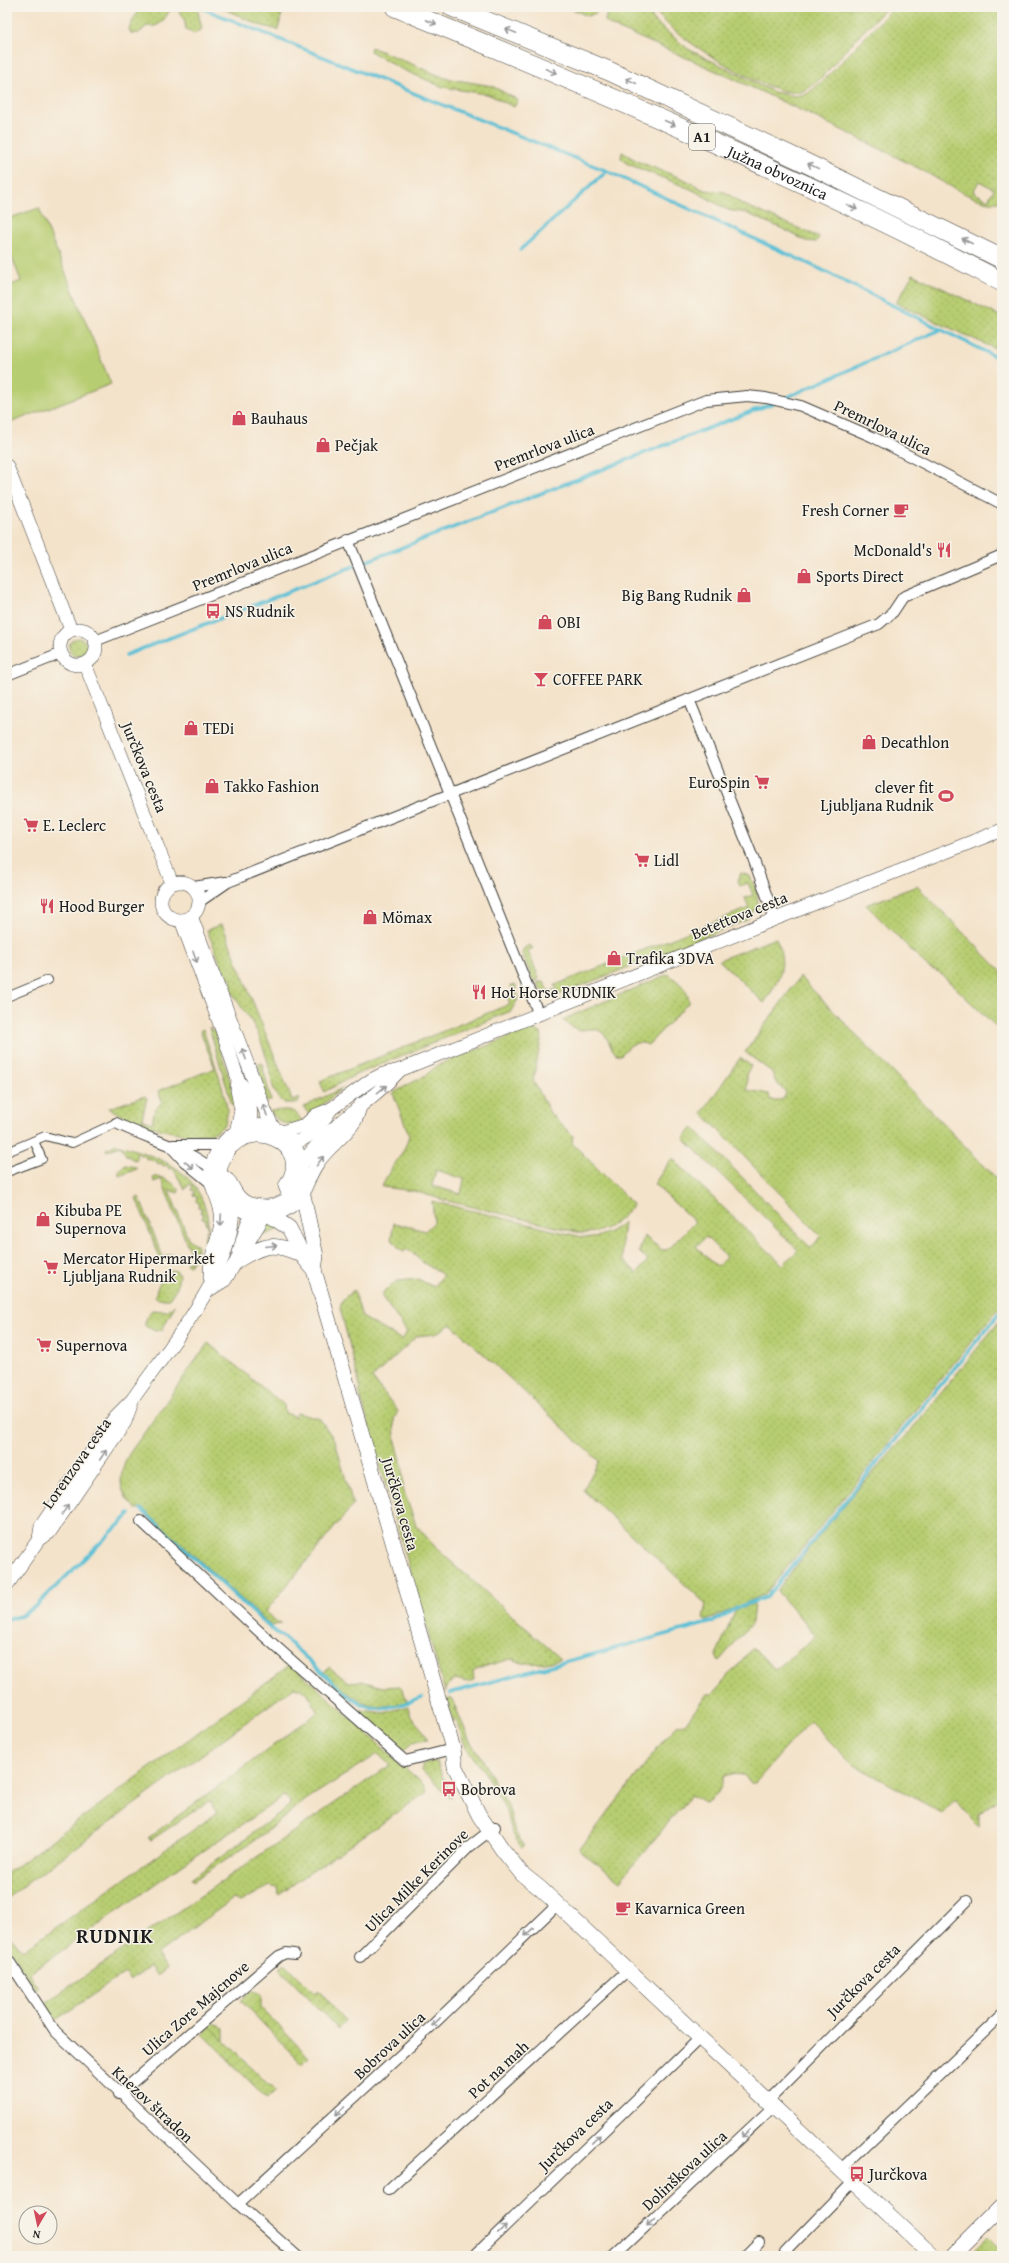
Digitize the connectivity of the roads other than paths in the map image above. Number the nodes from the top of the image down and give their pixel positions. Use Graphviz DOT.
graph roads {
  1 [pos="395,7"];
  2 [pos="452,7"];
  3 [pos="1002,259"];
  4 [pos="1002,282"];
  5 [pos="7,466"];
  6 [pos="1002,504"];
  7 [pos="348,540"];
  8 [pos="1002,555"];
  9 [pos="71,630"];
  10 [pos="95,640"];
  11 [pos="60,654"];
  12 [pos="85,664"];
  13 [pos="7,675"];
  14 [pos="689,699"];
  15 [pos="450,793"];
  16 [pos="1002,830"];
  17 [pos="228,882"];
  18 [pos="172,883"];
  19 [pos="193,887"];
  20 [pos="199,902"];
  21 [pos="186,918"];
  22 [pos="775,919"];
  23 [pos="48,980"];
  24 [pos="7,997"];
  25 [pos="539,1015"];
  26 [pos="400,1070"];
  27 [pos="361,1104"];
  28 [pos="331,1108"];
  29 [pos="116,1123"];
  30 [pos="278,1130"];
  31 [pos="244,1132"];
  32 [pos="34,1141"];
  33 [pos="289,1144"];
  34 [pos="170,1145"];
  35 [pos="220,1145"];
  36 [pos="7,1152"];
  37 [pos="302,1164"];
  38 [pos="7,1172"];
  39 [pos="214,1175"];
  40 [pos="295,1199"];
  41 [pos="232,1204"];
  42 [pos="262,1213"];
  43 [pos="304,1256"];
  44 [pos="238,1260"];
  45 [pos="314,1270"];
  46 [pos="209,1290"];
  47 [pos="142,1521"];
  48 [pos="8,1581"];
  49 [pos="453,1749"];
  50 [pos="492,1829"];
  51 [pos="967,1900"];
  52 [pos="557,1905"];
  53 [pos="294,1954"];
  54 [pos="360,1957"];
  55 [pos="7,1958"];
  56 [pos="628,1970"];
  57 [pos="1002,2015"];
  58 [pos="700,2038"];
  59 [pos="119,2094"];
  60 [pos="771,2104"];
  61 [pos="841,2169"];
  62 [pos="854,2181"];
  63 [pos="388,2190"];
  64 [pos="238,2204"];
  65 [pos="1002,2206"];
  66 [pos="759,2242"];
  67 [pos="297,2256"];
  68 [pos="474,2256"];
  69 [pos="614,2256"];
  70 [pos="745,2256"];
  71 [pos="789,2256"];
  72 [pos="933,2256"];
  73 [pos="952,2256"];
  1 -- 4 [label="highway, Južna obvoznica / A1, one-way"];
  3 -- 2 [label="highway, Južna obvoznica / A1, one-way"];
  5 -- 9 [label="street"];
  6 -- 7 [label="street, Premrlova ulica"];
  7 -- 10 [label="street, Premrlova ulica"];
  7 -- 15 [label="street"];
  8 -- 14 [label="street"];
  9 -- 10 [label="street"];
  9 -- 11 [label="street"];
  10 -- 12 [label="street"];
  11 -- 12 [label="street"];
  11 -- 13 [label="street"];
  12 -- 18 [label="street, Jurčkova cesta"];
  14 -- 15 [label="street"];
  14 -- 22 [label="street"];
  15 -- 17 [label="street"];
  15 -- 25 [label="street"];
  16 -- 22 [label="street, Betettova cesta"];
  17 -- 19 [label="street"];
  17 -- 20 [label="street"];
  18 -- 19 [label="street"];
  18 -- 21 [label="street"];
  19 -- 20 [label="street"];
  20 -- 21 [label="street"];
  30 -- 21 [label="street, one-way"];
  21 -- 31 [label="street, one-way"];
  22 -- 25 [label="street, Betettova cesta"];
  23 -- 24 [label="street"];
  25 -- 26 [label="street, Betettova cesta"];
  27 -- 26 [label="street, Betettova cesta, one-way"];
  26 -- 28 [label="street, Betettova cesta"];
  27 -- 37 [label="street, Betettova cesta"];
  40 -- 27 [label="street, one-way"];
  28 -- 30 [label="street, Betettova cesta"];
  28 -- 33 [label="street, Betettova cesta"];
  29 -- 32 [label="street"];
  29 -- 34 [label="street"];
  30 -- 31 [label="street"];
  30 -- 33 [label="street"];
  31 -- 33 [label="street"];
  31 -- 35 [label="street"];
  31 -- 39 [label="street"];
  32 -- 36 [label="street"];
  32 -- 38 [label="street"];
  33 -- 37 [label="street"];
  33 -- 40 [label="street"];
  34 -- 35 [label="street"];
  34 -- 39 [label="street"];
  34 -- 39 [label="street, one-way"];
  35 -- 39 [label="street"];
  37 -- 40 [label="street"];
  39 -- 41 [label="street"];
  39 -- 42 [label="street"];
  39 -- 46 [label="street, one-way"];
  40 -- 42 [label="street"];
  40 -- 45 [label="main road, Jurčkova cesta"];
  41 -- 42 [label="street"];
  41 -- 46 [label="street, Lorenzova cesta"];
  42 -- 43 [label="main road, Jurčkova cesta"];
  42 -- 44 [label="street, Lorenzova cesta"];
  44 -- 43 [label="main road, Jurčkova cesta, one-way"];
  43 -- 45 [label="main road, Jurčkova cesta"];
  44 -- 46 [label="street, Lorenzova cesta"];
  45 -- 49 [label="main road, Jurčkova cesta"];
  46 -- 48 [label="street, Lorenzova cesta"];
  47 -- 49 [label="street"];
  49 -- 50 [label="main road, Jurčkova cesta"];
  50 -- 52 [label="main road, Jurčkova cesta"];
  50 -- 54 [label="street, Ulica Milke Kerinove"];
  51 -- 60 [label="street, Jurčkova cesta"];
  52 -- 56 [label="main road, Jurčkova cesta"];
  52 -- 64 [label="street, Bobrova ulica, one-way"];
  53 -- 59 [label="street, Ulica Zore Majcnove"];
  55 -- 59 [label="street, Knezov štradon"];
  56 -- 58 [label="main road, Jurčkova cesta"];
  56 -- 63 [label="street, Pot na mah"];
  57 -- 61 [label="street"];
  58 -- 60 [label="main road, Jurčkova cesta"];
  68 -- 58 [label="street, Jurčkova cesta, one-way"];
  59 -- 64 [label="street, Knezov štradon"];
  60 -- 61 [label="main road, Jurčkova cesta"];
  60 -- 69 [label="street, Dolinškova ulica, one-way"];
  61 -- 62 [label="main road, Jurčkova cesta"];
  62 -- 71 [label="street"];
  62 -- 72 [label="main road, Jurčkova cesta"];
  64 -- 67 [label="street, Knezov štradon"];
  65 -- 73 [label="main road"];
  66 -- 70 [label="street"];
}
